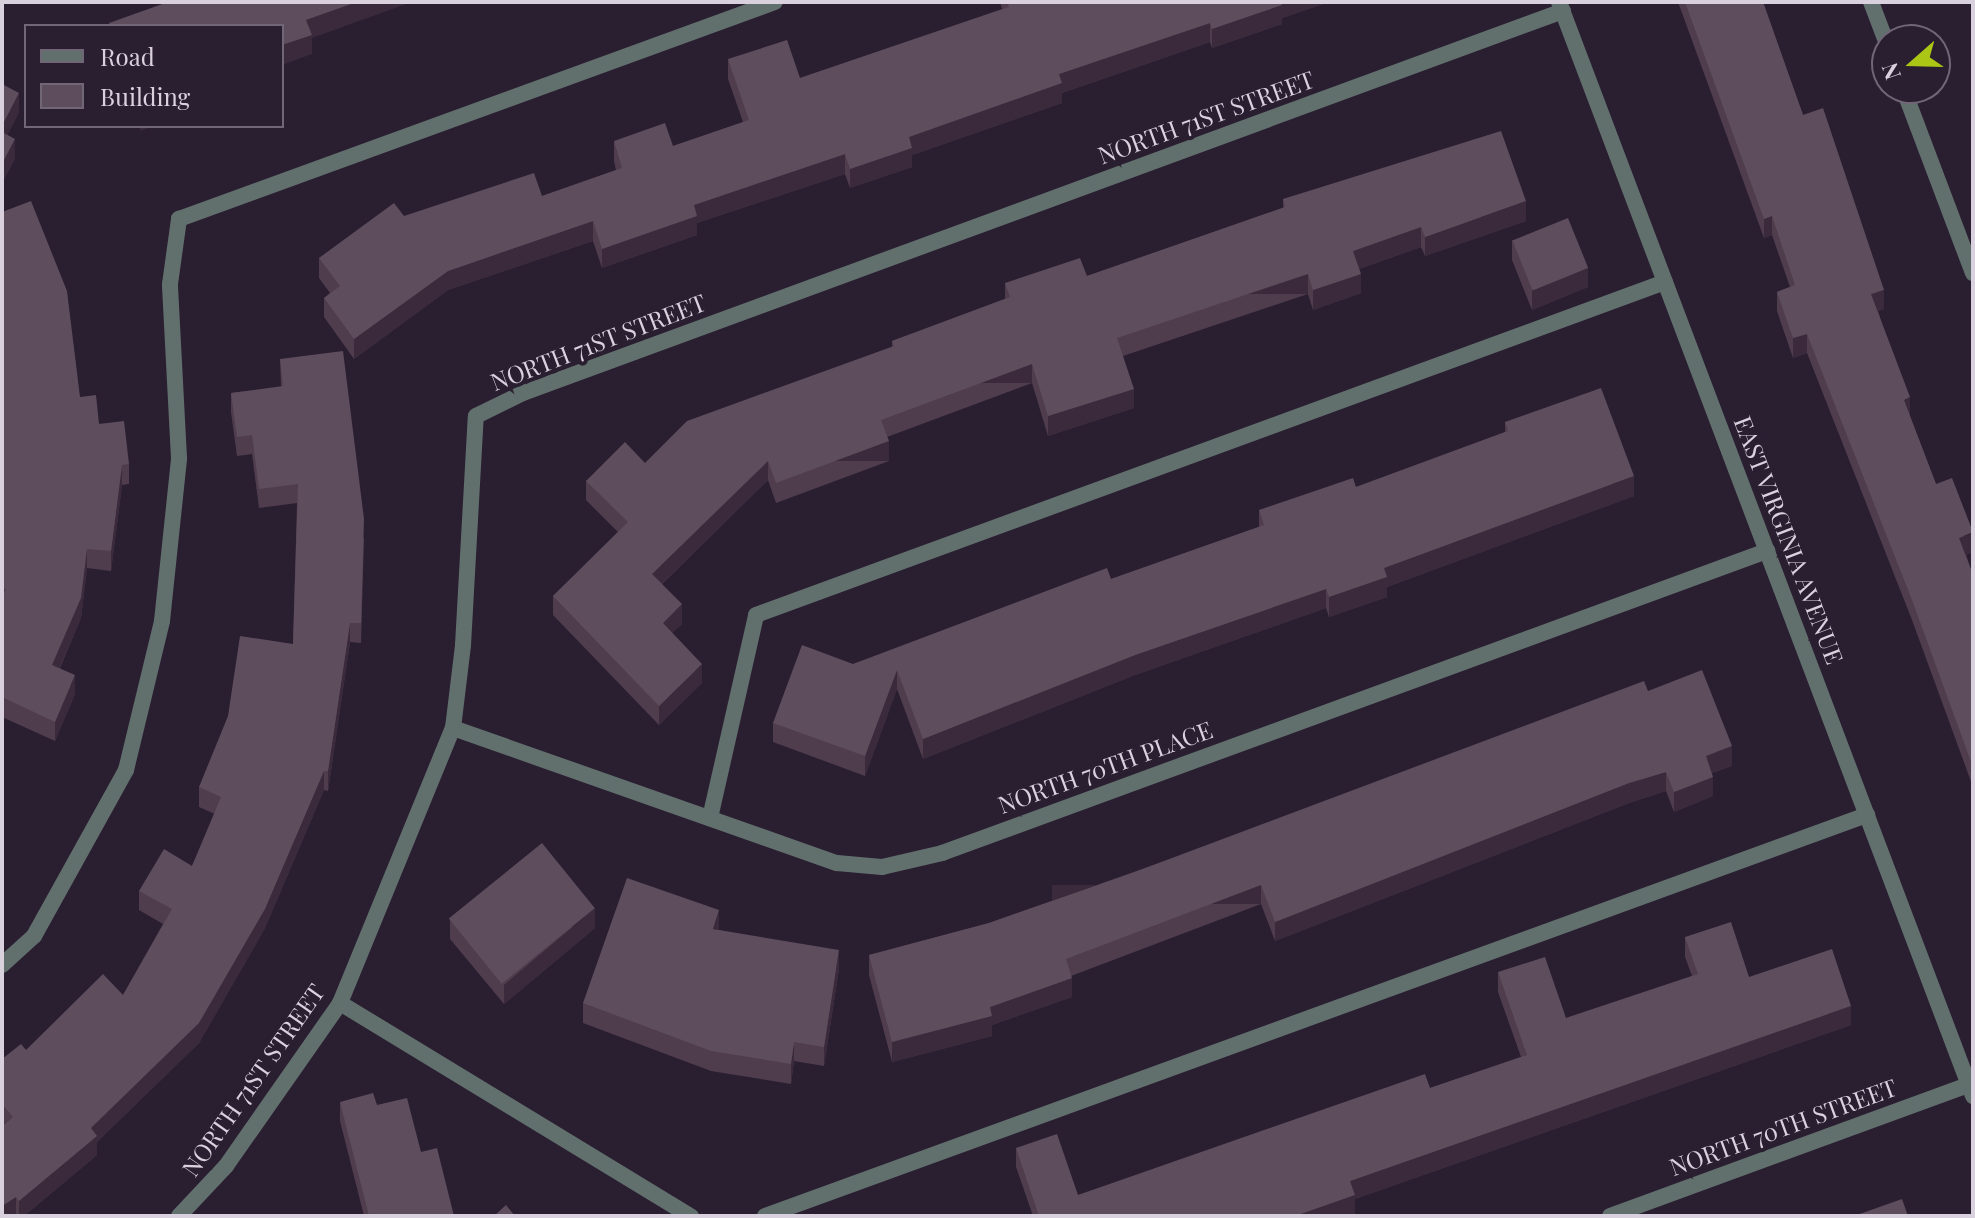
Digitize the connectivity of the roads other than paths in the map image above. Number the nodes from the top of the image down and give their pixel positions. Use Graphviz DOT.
graph roads {
  1 [pos="775,2"];
  2 [pos="1871,2"];
  3 [pos="1561,6"];
  4 [pos="1879,24"];
  5 [pos="1909,104"];
  6 [pos="1973,273"];
  7 [pos="1665,282"];
  8 [pos="1767,551"];
  9 [pos="453,728"];
  10 [pos="1867,815"];
  11 [pos="710,818"];
  12 [pos="2,965"];
  13 [pos="340,1003"];
  14 [pos="1972,1088"];
  15 [pos="195,1204"];
  16 [pos="179,1216"];
  17 [pos="209,1216"];
  18 [pos="691,1216"];
  19 [pos="765,1216"];
  20 [pos="1610,1216"];
  1 -- 12 [label="street"];
  2 -- 4 [label="street"];
  3 -- 7 [label="street, EAST VIRGINIA AVENUE"];
  3 -- 9 [label="street, NORTH 71ST STREET"];
  5 -- 6 [label="street"];
  7 -- 8 [label="street, EAST VIRGINIA AVENUE"];
  7 -- 11 [label="street"];
  8 -- 10 [label="street, EAST VIRGINIA AVENUE"];
  8 -- 11 [label="street, NORTH 70TH PLACE"];
  9 -- 11 [label="street, NORTH 70TH PLACE"];
  9 -- 13 [label="street, NORTH 71ST STREET"];
  10 -- 14 [label="street, EAST VIRGINIA AVENUE"];
  10 -- 19 [label="street"];
  13 -- 15 [label="street, NORTH 71ST STREET"];
  13 -- 18 [label="street"];
  14 -- 20 [label="street, NORTH 70TH STREET"];
  15 -- 16 [label="street, NORTH 71ST STREET"];
  15 -- 17 [label="street"];
}
